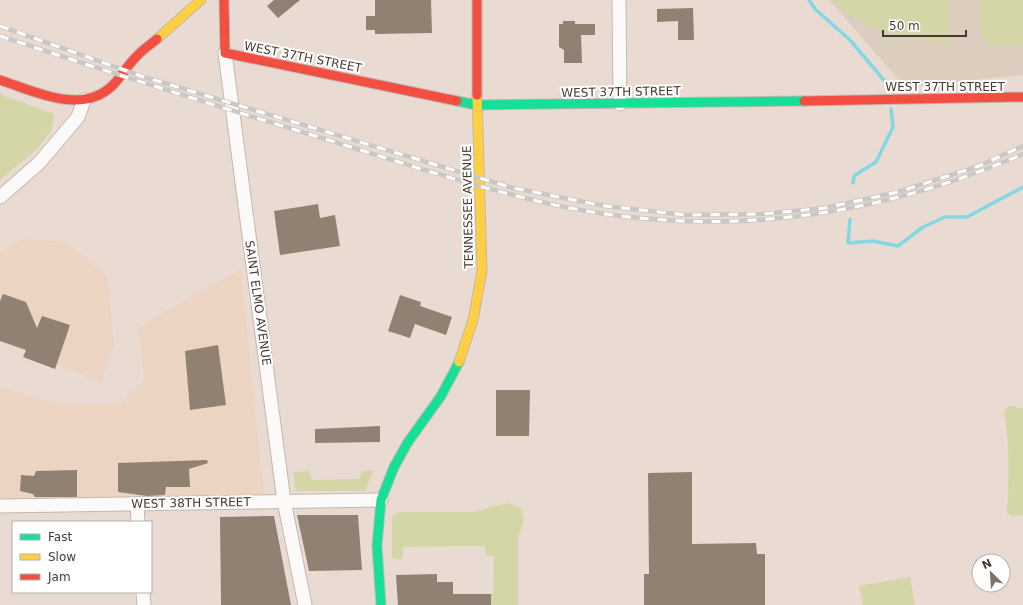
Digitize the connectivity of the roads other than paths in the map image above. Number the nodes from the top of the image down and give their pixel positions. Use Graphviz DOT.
graph roads {
  1 [pos="201,0"];
  2 [pos="224,0"];
  3 [pos="477,0"];
  4 [pos="619,0"];
  5 [pos="224,53"];
  6 [pos="0,80"];
  7 [pos="1023,97"];
  8 [pos="84,100"];
  9 [pos="620,104"];
  10 [pos="477,105"];
  11 [pos="0,197"];
  12 [pos="382,500"];
  13 [pos="284,501"];
  14 [pos="136,504"];
  15 [pos="0,506"];
  16 [pos="138,521"];
  17 [pos="143,593"];
  18 [pos="144,605"];
  19 [pos="305,605"];
  20 [pos="381,605"];
  1 -- 8 [label="main road"];
  2 -- 5 [label="main road, SAINT ELMO AVENUE"];
  3 -- 10 [label="main road, TENNESSEE AVENUE"];
  4 -- 9 [label="street"];
  5 -- 10 [label="main road, WEST 37TH STREET"];
  5 -- 13 [label="street, SAINT ELMO AVENUE"];
  6 -- 8 [label="main road"];
  7 -- 9 [label="main road, WEST 37TH STREET"];
  8 -- 11 [label="street"];
  9 -- 10 [label="main road, WEST 37TH STREET"];
  10 -- 12 [label="main road, TENNESSEE AVENUE"];
  12 -- 13 [label="street, WEST 38TH STREET"];
  12 -- 20 [label="main road, TENNESSEE AVENUE"];
  13 -- 14 [label="street, WEST 38TH STREET"];
  13 -- 19 [label="street, SAINT ELMO AVENUE"];
  14 -- 15 [label="street, WEST 38TH STREET"];
  14 -- 16 [label="street"];
  17 -- 18 [label="street"];
}
